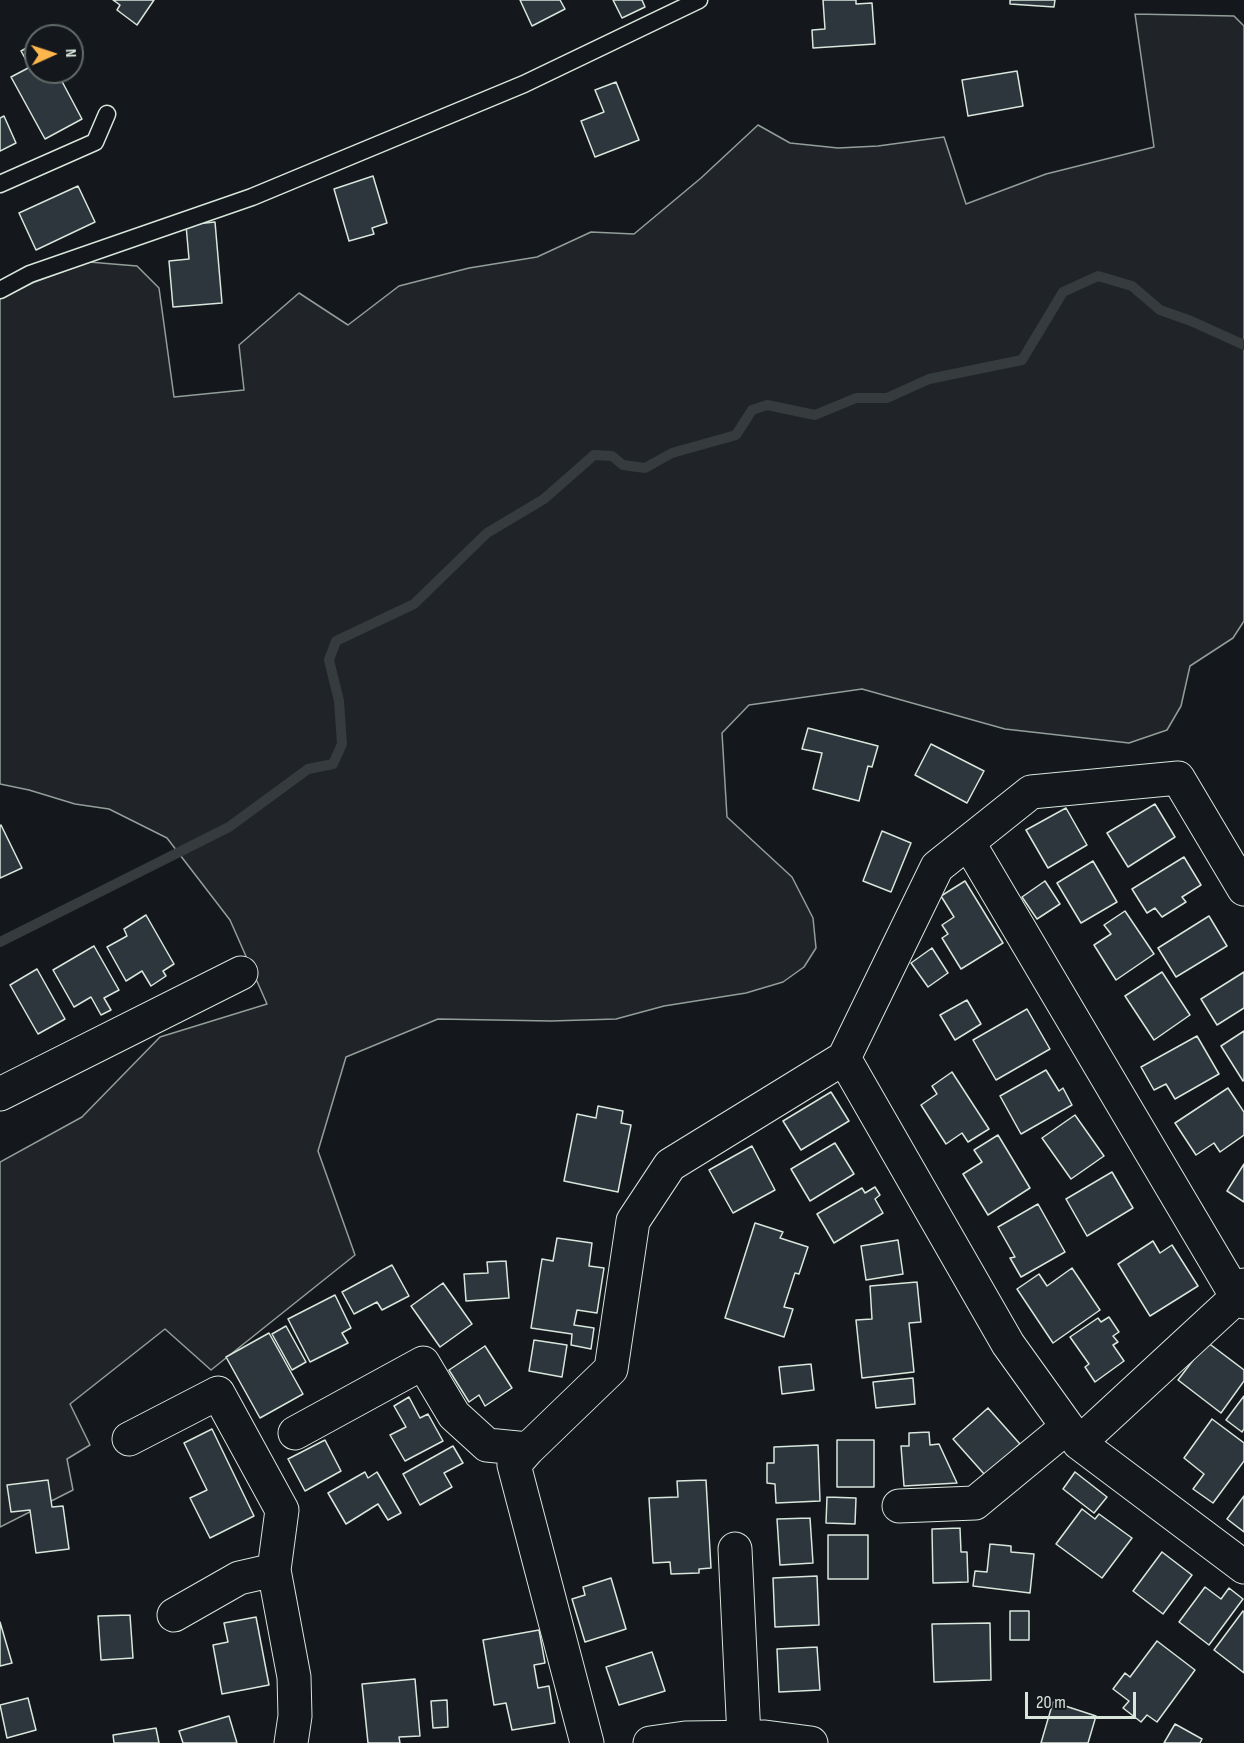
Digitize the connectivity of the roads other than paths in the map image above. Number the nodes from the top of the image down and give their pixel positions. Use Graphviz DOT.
graph roads {
  1 [pos="699,0"];
  2 [pos="107,114"];
  3 [pos="0,184"];
  4 [pos="0,290"];
  5 [pos="968,842"];
  6 [pos="1244,889"];
  7 [pos="241,973"];
  8 [pos="844,1058"];
  9 [pos="0,1094"];
  10 [pos="1241,1295"];
  11 [pos="295,1433"];
  12 [pos="1073,1435"];
  13 [pos="129,1439"];
  14 [pos="528,1449"];
  15 [pos="899,1506"];
  16 [pos="735,1549"];
  17 [pos="1244,1567"];
  18 [pos="273,1570"];
  19 [pos="174,1615"];
  20 [pos="744,1737"];
  21 [pos="291,1743"];
  22 [pos="587,1743"];
  23 [pos="650,1743"];
  24 [pos="811,1743"];
  1 -- 4 [label="lane"];
  2 -- 3 [label="lane"];
  5 -- 6 [label="street"];
  5 -- 8 [label="street"];
  5 -- 10 [label="street"];
  7 -- 9 [label="street"];
  8 -- 12 [label="street"];
  8 -- 14 [label="street"];
  10 -- 12 [label="street"];
  11 -- 14 [label="street"];
  12 -- 15 [label="street"];
  12 -- 17 [label="street"];
  13 -- 18 [label="street"];
  14 -- 22 [label="street"];
  16 -- 20 [label="street"];
  18 -- 19 [label="street"];
  18 -- 21 [label="street"];
  20 -- 23 [label="street"];
  20 -- 24 [label="street"];
}
